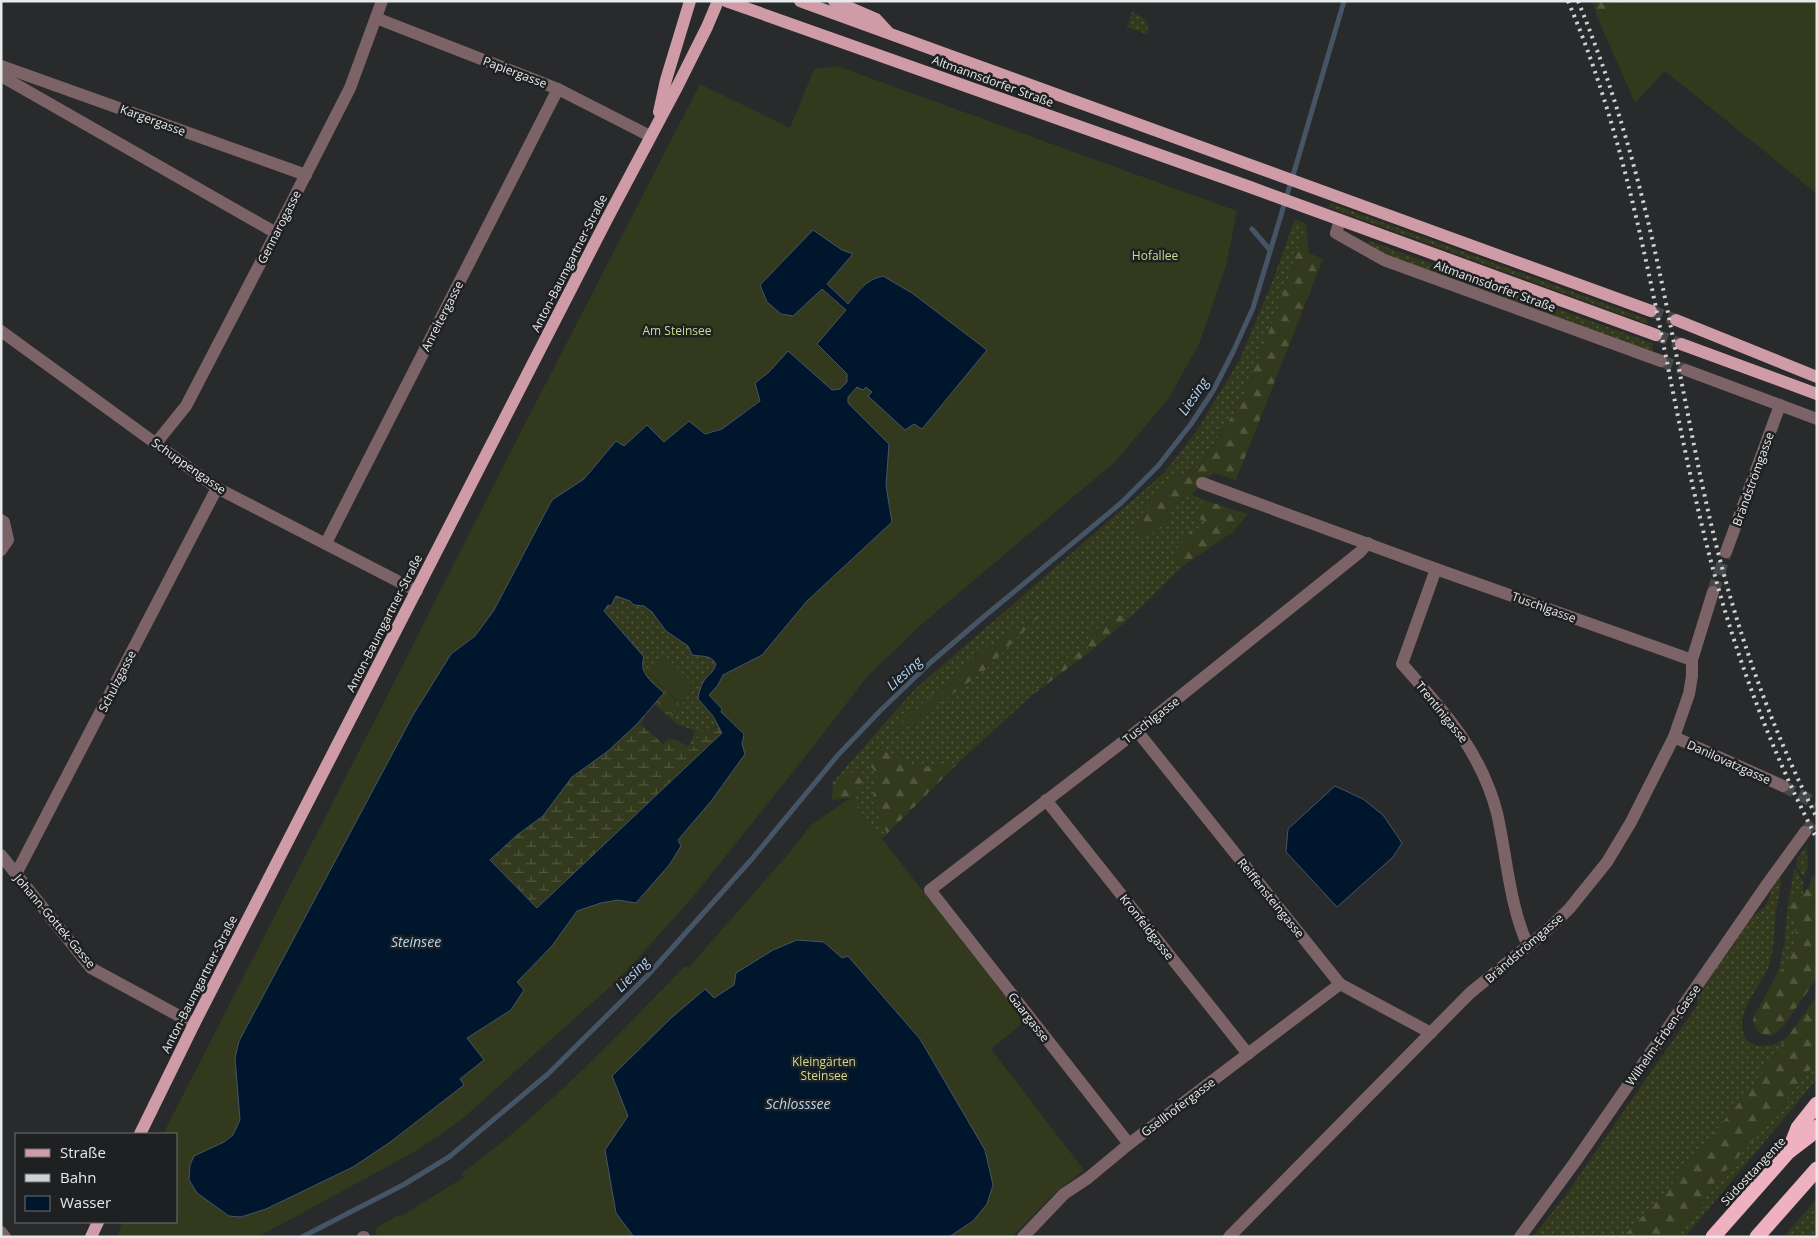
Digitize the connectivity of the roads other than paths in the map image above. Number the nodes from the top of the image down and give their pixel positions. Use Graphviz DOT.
graph roads {
  1 [pos="382,1"];
  2 [pos="690,1"];
  3 [pos="718,1"];
  4 [pos="726,1"];
  5 [pos="800,1"];
  6 [pos="834,1"];
  7 [pos="376,18"];
  8 [pos="890,34"];
  9 [pos="1,66"];
  10 [pos="1,76"];
  11 [pos="558,89"];
  12 [pos="653,131"];
  13 [pos="306,174"];
  14 [pos="1340,220"];
  15 [pos="276,233"];
  16 [pos="1651,311"];
  17 [pos="1676,320"];
  18 [pos="1,332"];
  19 [pos="1656,335"];
  20 [pos="1681,344"];
  21 [pos="1661,361"];
  22 [pos="1686,370"];
  23 [pos="1817,377"];
  24 [pos="1817,394"];
  25 [pos="1780,405"];
  26 [pos="1817,419"];
  27 [pos="156,443"];
  28 [pos="1202,483"];
  29 [pos="217,488"];
  30 [pos="1,520"];
  31 [pos="326,543"];
  32 [pos="1368,543"];
  33 [pos="1,550"];
  34 [pos="1726,552"];
  35 [pos="1436,569"];
  36 [pos="416,591"];
  37 [pos="1713,592"];
  38 [pos="1692,660"];
  39 [pos="1137,731"];
  40 [pos="1674,737"];
  41 [pos="1783,786"];
  42 [pos="1046,800"];
  43 [pos="1806,832"];
  44 [pos="1,855"];
  45 [pos="16,874"];
  46 [pos="930,890"];
  47 [pos="1528,946"];
  48 [pos="1340,984"];
  49 [pos="194,1024"];
  50 [pos="1431,1033"];
  51 [pos="1248,1054"];
  52 [pos="1817,1104"];
  53 [pos="1817,1127"];
  54 [pos="140,1133"];
  55 [pos="1129,1144"];
  56 [pos="1788,1152"];
  57 [pos="1817,1169"];
  58 [pos="98,1223"];
  59 [pos="1,1232"];
  60 [pos="5,1237"];
  61 [pos="91,1237"];
  62 [pos="1023,1237"];
  63 [pos="1229,1237"];
  64 [pos="1520,1237"];
  65 [pos="1712,1237"];
  66 [pos="1757,1237"];
  1 -- 7 [label="street, Gennarogasse"];
  2 -- 12 [label="main road, Anton-Baumgartner-Straße"];
  3 -- 12 [label="main road, Anton-Baumgartner-Straße"];
  4 -- 14 [label="main road, Altmannsdorfer Straße"];
  5 -- 8 [label="main road, Altmannsdorfer Straße"];
  6 -- 8 [label="main road"];
  7 -- 11 [label="street, Papiergasse"];
  7 -- 13 [label="street, Gennarogasse"];
  8 -- 16 [label="main road, Altmannsdorfer Straße"];
  9 -- 13 [label="street, Kargergasse"];
  10 -- 15 [label="street"];
  11 -- 12 [label="street, Papiergasse"];
  11 -- 31 [label="street, Anreitergasse"];
  12 -- 36 [label="main road, Anton-Baumgartner-Straße"];
  13 -- 15 [label="street, Gennarogasse"];
  14 -- 19 [label="main road, Altmannsdorfer Straße"];
  14 -- 21 [label="street, Altmannsdorfer Straße"];
  15 -- 27 [label="street, Gennarogasse"];
  17 -- 23 [label="main road"];
  18 -- 27 [label="street, Schuppengasse"];
  20 -- 24 [label="main road"];
  22 -- 25 [label="street"];
  25 -- 26 [label="street"];
  25 -- 34 [label="street, Brändströmgasse"];
  27 -- 29 [label="street, Schuppengasse"];
  28 -- 32 [label="street, Tuschlgasse"];
  29 -- 31 [label="street, Schuppengasse"];
  29 -- 45 [label="street, Schulzgasse"];
  30 -- 33 [label="street"];
  31 -- 36 [label="street, Schuppengasse"];
  32 -- 35 [label="street, Tuschlgasse"];
  32 -- 39 [label="street, Tuschlgasse"];
  35 -- 38 [label="street, Tuschlgasse"];
  35 -- 47 [label="street, Trentinigasse"];
  36 -- 49 [label="main road, Anton-Baumgartner-Straße"];
  37 -- 38 [label="street, Brändströmgasse"];
  38 -- 40 [label="street, Brändströmgasse"];
  39 -- 42 [label="street, Tuschlgasse"];
  39 -- 48 [label="street, Reiffensteingasse"];
  40 -- 41 [label="street, Danilovatzgasse"];
  40 -- 47 [label="street, Brändströmgasse"];
  42 -- 46 [label="street, Tuschlgasse"];
  42 -- 51 [label="street, Kronfeldgasse"];
  43 -- 64 [label="street, Wilhelm-Erben-Gasse"];
  44 -- 45 [label="street, Johann-Gottek-Gasse"];
  45 -- 49 [label="street, Johann-Gottek-Gasse"];
  46 -- 55 [label="street, Gaargasse"];
  47 -- 50 [label="street, Brändströmgasse"];
  48 -- 50 [label="street, Reiffensteingasse"];
  48 -- 51 [label="street, Gsellhofergasse"];
  49 -- 54 [label="main road, Anton-Baumgartner-Straße"];
  50 -- 63 [label="street, Brändströmgasse"];
  51 -- 55 [label="street, Gsellhofergasse"];
  52 -- 56 [label="highway"];
  53 -- 56 [label="highway, Südosttangente"];
  55 -- 62 [label="street, Gsellhofergasse"];
  56 -- 65 [label="highway, Südosttangente"];
  57 -- 66 [label="highway"];
  58 -- 61 [label="main road"];
  59 -- 60 [label="street"];
}
